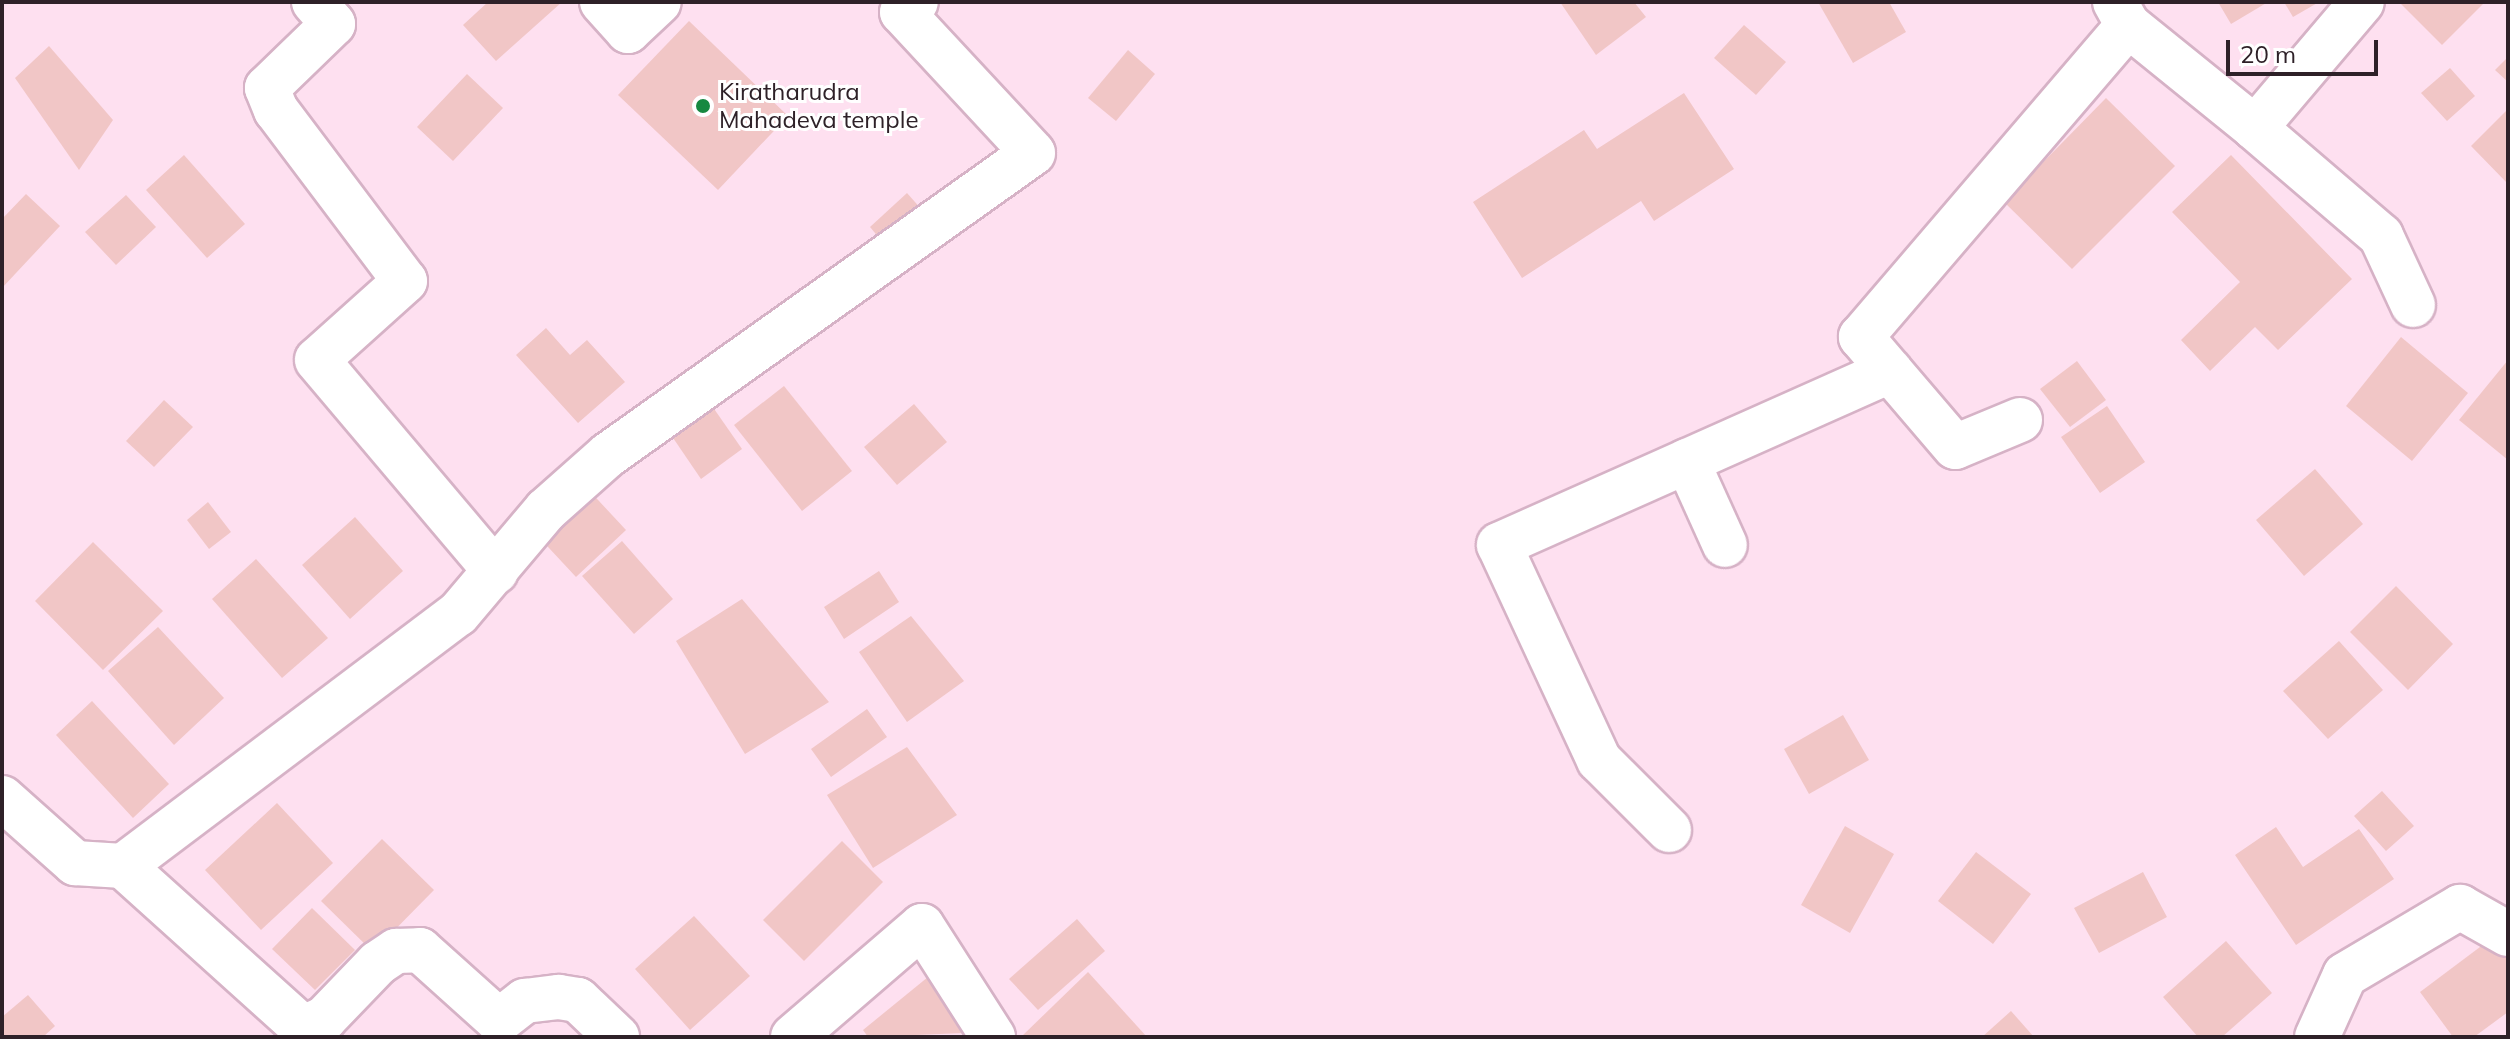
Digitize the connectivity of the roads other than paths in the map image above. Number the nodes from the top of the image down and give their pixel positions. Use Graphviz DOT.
graph roads {
  1 [pos="314,2"];
  2 [pos="602,2"];
  3 [pos="659,2"];
  4 [pos="916,2"];
  5 [pos="2362,2"];
  6 [pos="2122,13"];
  7 [pos="2255,128"];
  8 [pos="2413,305"];
  9 [pos="1890,371"];
  10 [pos="2020,420"];
  11 [pos="1687,461"];
  12 [pos="1725,545"];
  13 [pos="496,572"];
  14 [pos="2,798"];
  15 [pos="1669,830"];
  16 [pos="123,866"];
  17 [pos="2508,934"];
  18 [pos="304,1032"];
  19 [pos="617,1037"];
  20 [pos="793,1037"];
  21 [pos="993,1037"];
  22 [pos="2317,1037"];
  1 -- 13 [label="street"];
  2 -- 3 [label="street"];
  4 -- 13 [label="street"];
  5 -- 7 [label="street"];
  6 -- 7 [label="street"];
  6 -- 9 [label="street"];
  7 -- 8 [label="street"];
  9 -- 10 [label="street"];
  9 -- 11 [label="street"];
  11 -- 12 [label="street"];
  11 -- 15 [label="street"];
  13 -- 16 [label="street"];
  14 -- 16 [label="street"];
  16 -- 18 [label="street"];
  17 -- 22 [label="street"];
  18 -- 19 [label="street"];
  20 -- 21 [label="street"];
}
